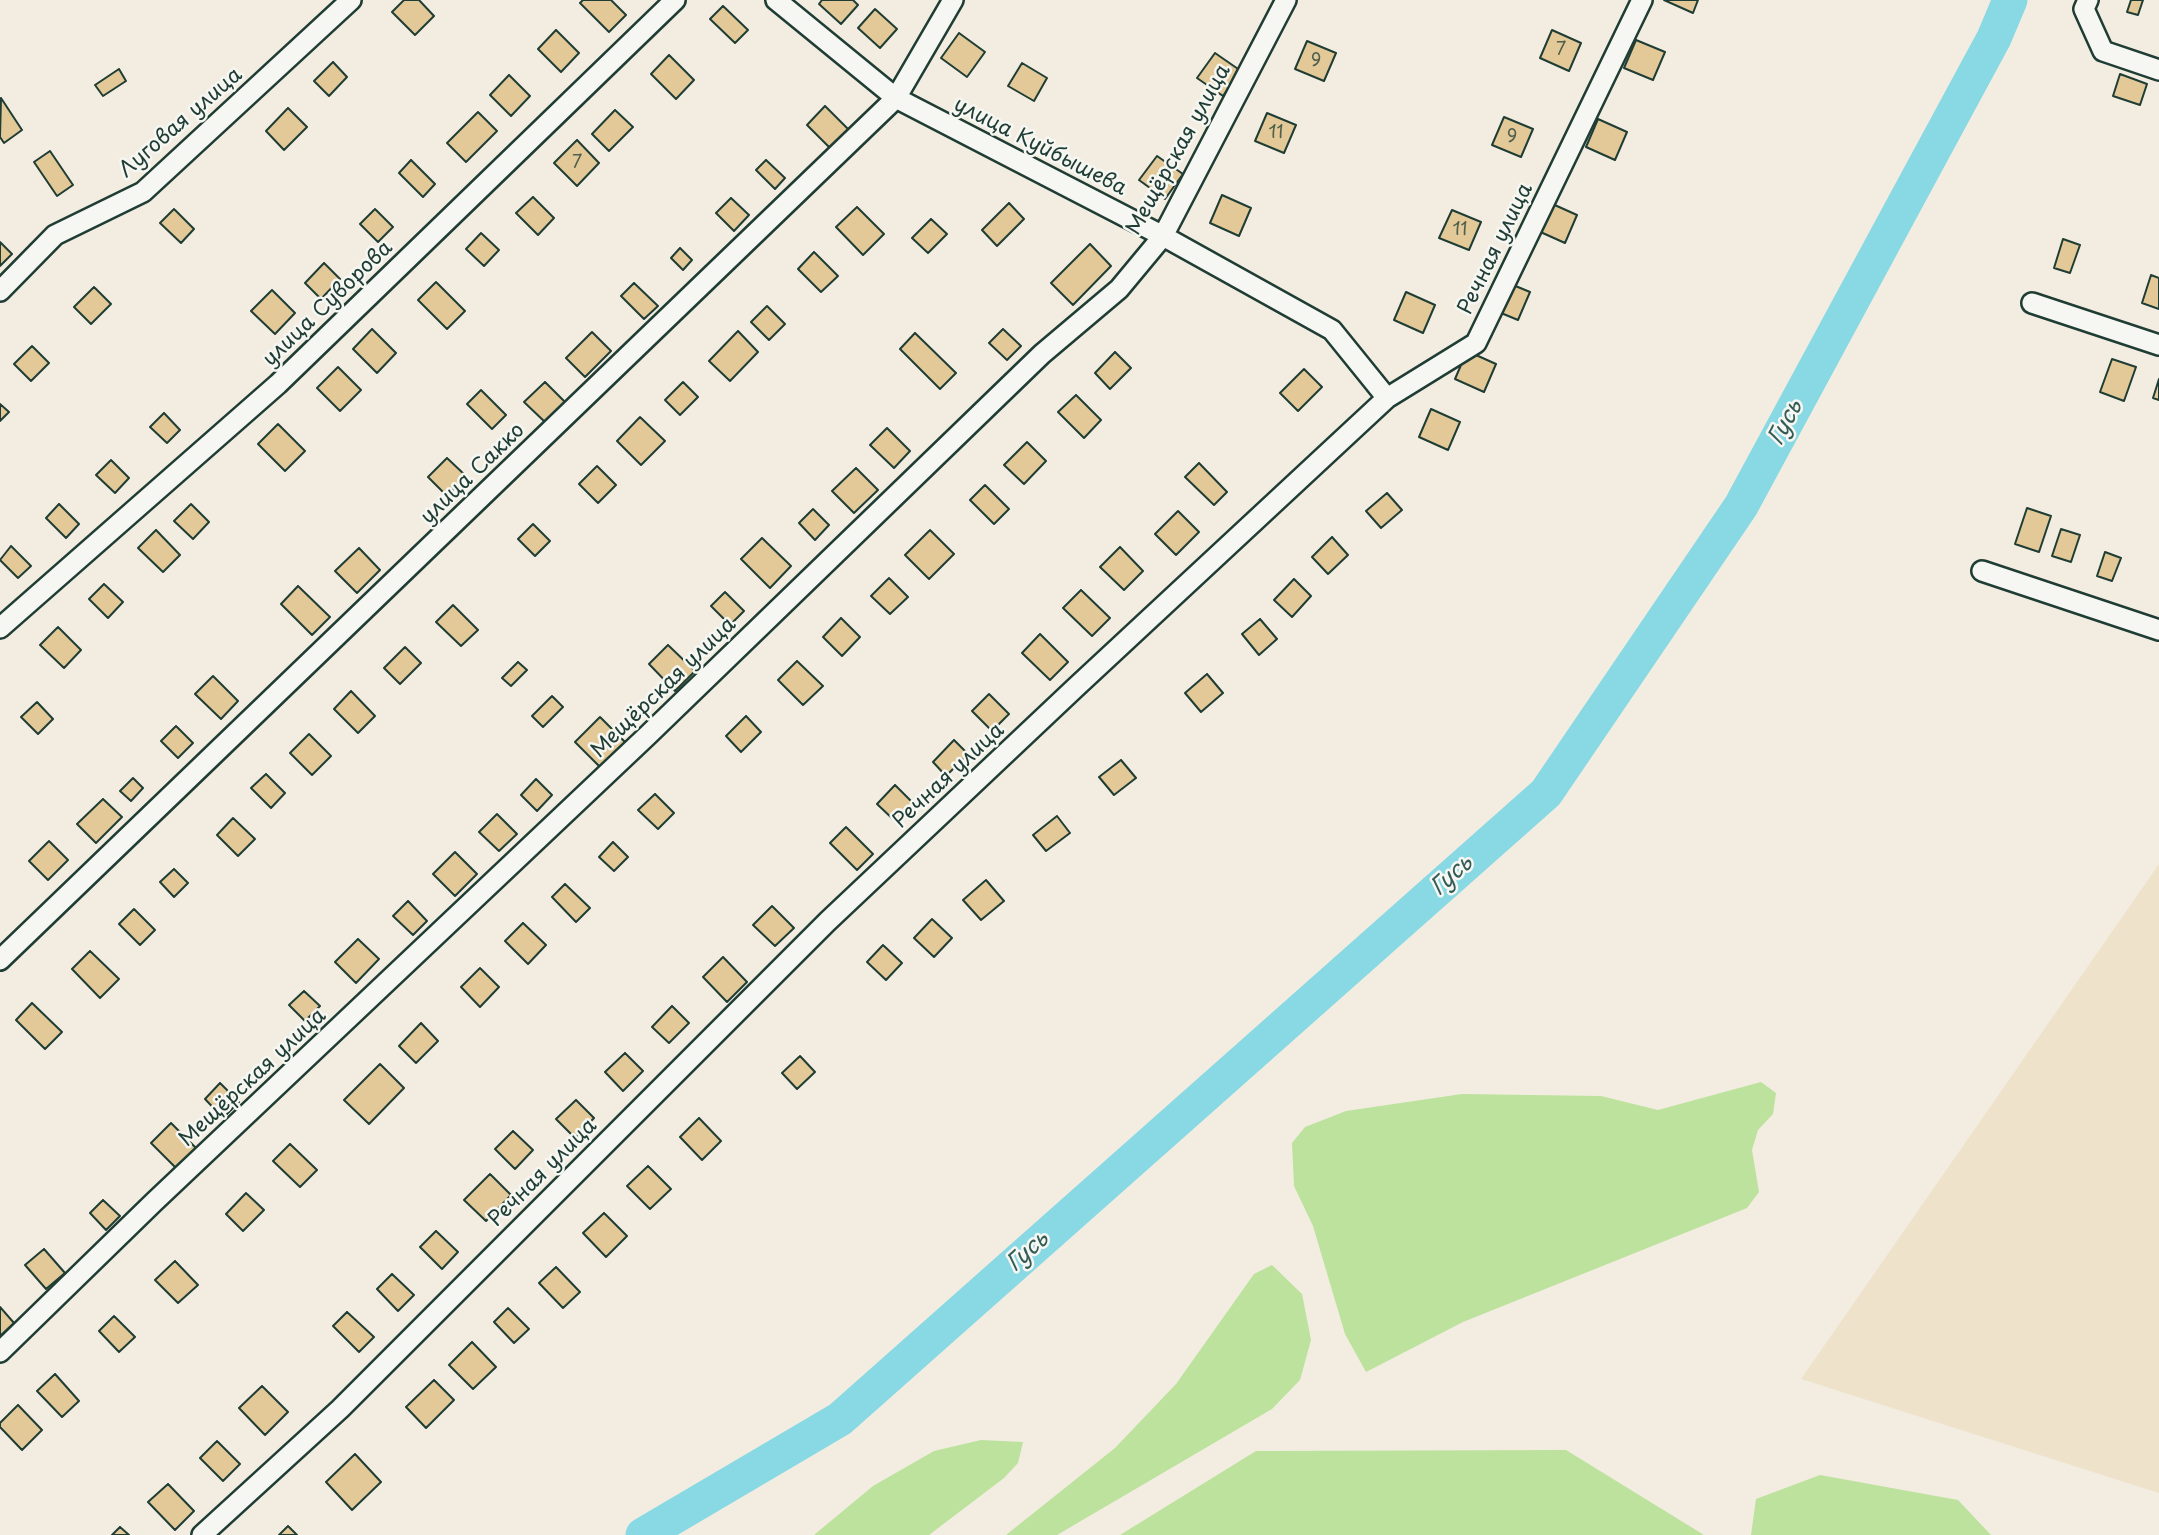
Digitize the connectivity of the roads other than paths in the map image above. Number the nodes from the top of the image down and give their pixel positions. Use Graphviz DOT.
graph roads {
  1 [pos="351,0"];
  2 [pos="676,0"];
  3 [pos="776,0"];
  4 [pos="953,0"];
  5 [pos="1286,0"];
  6 [pos="1642,0"];
  7 [pos="2088,0"];
  8 [pos="2159,69"];
  9 [pos="896,98"];
  10 [pos="1163,236"];
  11 [pos="0,291"];
  12 [pos="2032,303"];
  13 [pos="2159,345"];
  14 [pos="1387,398"];
  15 [pos="1982,571"];
  16 [pos="0,628"];
  17 [pos="2159,630"];
  18 [pos="0,960"];
  19 [pos="0,1352"];
  20 [pos="202,1535"];
  1 -- 11 [label="street, Луговая улица"];
  2 -- 16 [label="street, улица Суворова"];
  3 -- 9 [label="street, улица Куйбышева"];
  4 -- 9 [label="street, улица Сакко"];
  5 -- 10 [label="street, Мещёрская улица"];
  6 -- 14 [label="street, Речная улица"];
  7 -- 8 [label="street"];
  9 -- 10 [label="street, улица Куйбышева"];
  9 -- 18 [label="street, улица Сакко"];
  10 -- 14 [label="street, улица Куйбышева"];
  10 -- 19 [label="street, Мещёрская улица"];
  12 -- 13 [label="street"];
  14 -- 20 [label="street, Речная улица"];
  15 -- 17 [label="street"];
}
